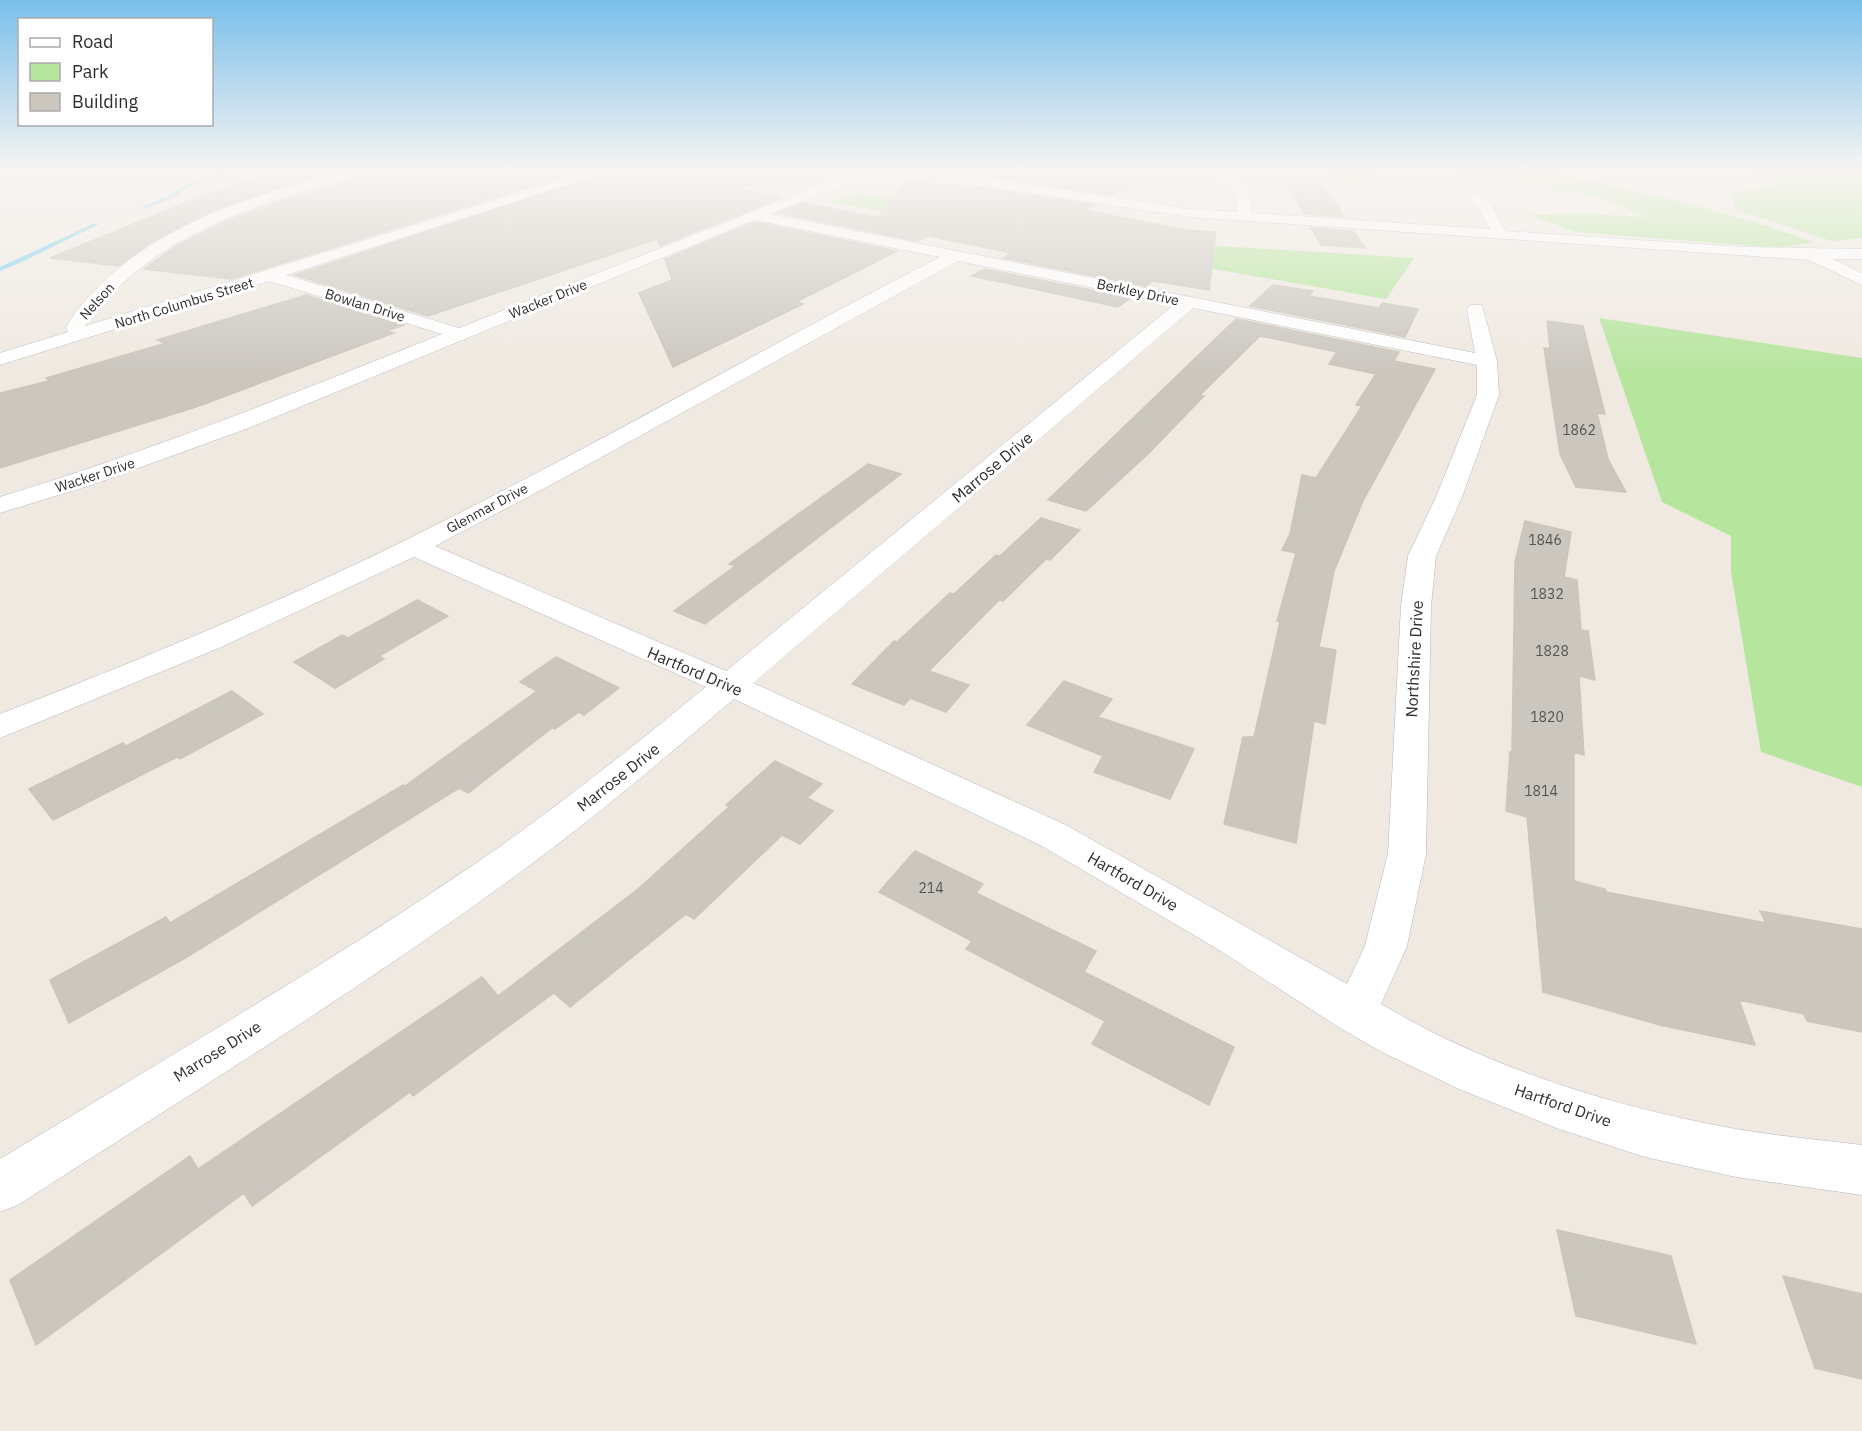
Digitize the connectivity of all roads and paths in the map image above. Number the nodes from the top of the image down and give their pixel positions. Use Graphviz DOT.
graph roads {
  1 [pos="179,237"];
  2 [pos="395,237"];
  3 [pos="700,237"];
  4 [pos="864,237"];
  5 [pos="1541,237"];
  6 [pos="1862,254"];
  7 [pos="956,255"];
  8 [pos="1811,255"];
  9 [pos="270,276"];
  10 [pos="1862,280"];
  11 [pos="1189,302"];
  12 [pos="1476,309"];
  13 [pos="460,334"];
  14 [pos="82,335"];
  15 [pos="0,358"];
  16 [pos="1487,361"];
  17 [pos="0,505"];
  18 [pos="414,547"];
  19 [pos="732,686"];
  20 [pos="0,727"];
  21 [pos="1356,1014"];
  22 [pos="1862,1170"];
  23 [pos="0,1187"];
  1 -- 14 [label="street, Nelson"];
  2 -- 9 [label="street, North Columbus Street"];
  3 -- 13 [label="street, Wacker Drive"];
  4 -- 7 [label="street, Berkley Drive"];
  5 -- 8 [label="street, Wacker Drive"];
  6 -- 8 [label="street, Wacker Drive"];
  7 -- 11 [label="street, Berkley Drive"];
  7 -- 18 [label="street, Glenmar Drive"];
  8 -- 10 [label="street"];
  9 -- 13 [label="street, Bowlan Drive"];
  9 -- 14 [label="street, North Columbus Street"];
  11 -- 16 [label="street, Berkley Drive"];
  11 -- 19 [label="street, Marrose Drive"];
  12 -- 16 [label="street, Northshire Drive"];
  13 -- 17 [label="street, Wacker Drive"];
  14 -- 15 [label="street, North Columbus Street"];
  16 -- 21 [label="street, Northshire Drive"];
  18 -- 19 [label="street, Hartford Drive"];
  18 -- 20 [label="street, Glenmar Drive"];
  19 -- 21 [label="street, Hartford Drive"];
  19 -- 23 [label="street, Marrose Drive"];
  21 -- 22 [label="street, Hartford Drive"];
}
